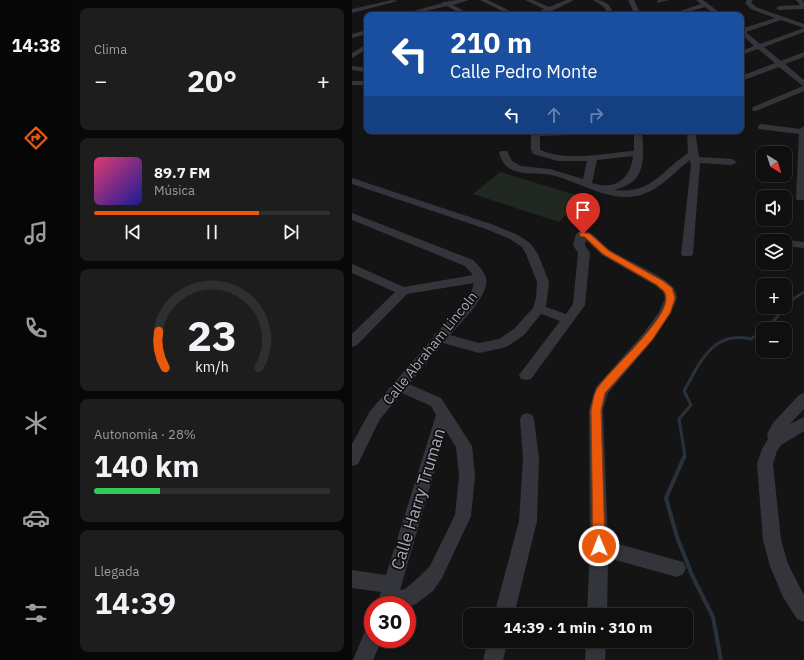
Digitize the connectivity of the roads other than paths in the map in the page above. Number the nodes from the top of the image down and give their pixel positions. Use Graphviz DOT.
graph roads {
  1 [pos="395,0"];
  2 [pos="439,0"];
  3 [pos="466,0"];
  4 [pos="483,0"];
  5 [pos="528,0"];
  6 [pos="571,0"];
  7 [pos="600,0"];
  8 [pos="631,0"];
  9 [pos="666,0"];
  10 [pos="699,0"];
  11 [pos="800,0"];
  12 [pos="659,2"];
  13 [pos="753,3"];
  14 [pos="352,4"];
  15 [pos="402,4"];
  16 [pos="447,4"];
  17 [pos="705,5"];
  18 [pos="774,6"];
  19 [pos="362,8"];
  20 [pos="410,8"];
  21 [pos="550,10"];
  22 [pos="352,11"];
  23 [pos="417,11"];
  24 [pos="370,12"];
  25 [pos="462,12"];
  26 [pos="508,12"];
  27 [pos="544,12"];
  28 [pos="608,12"];
  29 [pos="637,12"];
  30 [pos="681,12"];
  31 [pos="716,12"];
  32 [pos="798,14"];
  33 [pos="780,18"];
  34 [pos="804,26"];
  35 [pos="744,30"];
  36 [pos="804,30"];
  37 [pos="364,31"];
  38 [pos="354,33"];
  39 [pos="744,34"];
  40 [pos="760,47"];
  41 [pos="364,48"];
  42 [pos="744,52"];
  43 [pos="804,54"];
  44 [pos="352,56"];
  45 [pos="780,64"];
  46 [pos="352,68"];
  47 [pos="364,70"];
  48 [pos="744,78"];
  49 [pos="352,83"];
  50 [pos="364,83"];
  51 [pos="804,84"];
  52 [pos="804,88"];
  53 [pos="756,109"];
  54 [pos="762,127"];
  55 [pos="804,129"];
  56 [pos="804,132"];
  57 [pos="536,134"];
  58 [pos="638,134"];
  59 [pos="691,134"];
  60 [pos="803,146"];
  61 [pos="504,153"];
  62 [pos="638,153"];
  63 [pos="593,157"];
  64 [pos="693,157"];
  65 [pos="732,162"];
  66 [pos="352,181"];
  67 [pos="587,184"];
  68 [pos="604,189"];
  69 [pos="802,198"];
  70 [pos="358,218"];
  71 [pos="352,228"];
  72 [pos="792,244"];
  73 [pos="804,245"];
  74 [pos="687,254"];
  75 [pos="353,269"];
  76 [pos="480,278"];
  77 [pos="403,291"];
  78 [pos="539,309"];
  79 [pos="568,319"];
  80 [pos="440,337"];
  81 [pos="352,342"];
  82 [pos="526,375"];
  83 [pos="400,386"];
  84 [pos="804,399"];
  85 [pos="444,414"];
  86 [pos="527,418"];
  87 [pos="804,423"];
  88 [pos="776,440"];
  89 [pos="352,459"];
  90 [pos="599,546"];
  91 [pos="677,568"];
  92 [pos="352,579"];
  93 [pos="386,596"];
  94 [pos="388,596"];
  95 [pos="410,596"];
  96 [pos="506,608"];
  97 [pos="596,608"];
  98 [pos="804,612"];
  99 [pos="368,648"];
  100 [pos="496,648"];
  101 [pos="363,660"];
  102 [pos="493,660"];
  1 -- 15 [label="street"];
  1 -- 19 [label="street"];
  2 -- 16 [label="street"];
  3 -- 16 [label="street"];
  4 -- 26 [label="street"];
  5 -- 21 [label="street"];
  6 -- 21 [label="street"];
  7 -- 28 [label="street"];
  8 -- 29 [label="street"];
  9 -- 12 [label="street"];
  10 -- 17 [label="street"];
  11 -- 18 [label="street"];
  13 -- 18 [label="street"];
  13 -- 33 [label="street"];
  14 -- 19 [label="street"];
  16 -- 23 [label="street"];
  16 -- 25 [label="street"];
  17 -- 30 [label="street"];
  17 -- 31 [label="street"];
  18 -- 32 [label="street"];
  19 -- 22 [label="street"];
  19 -- 24 [label="street"];
  20 -- 23 [label="street"];
  21 -- 27 [label="street"];
  33 -- 34 [label="street"];
  33 -- 35 [label="street"];
  36 -- 40 [label="street"];
  37 -- 38 [label="street"];
  39 -- 40 [label="street"];
  40 -- 42 [label="street"];
  40 -- 45 [label="street"];
  41 -- 44 [label="street"];
  43 -- 45 [label="street"];
  45 -- 48 [label="street"];
  45 -- 51 [label="street"];
  46 -- 47 [label="street"];
  49 -- 50 [label="street"];
  52 -- 53 [label="street"];
  54 -- 56 [label="street"];
  55 -- 56 [label="street"];
  56 -- 60 [label="street"];
  57 -- 63 [label="street"];
  58 -- 62 [label="street"];
  59 -- 64 [label="street"];
  60 -- 69 [label="street"];
  61 -- 67 [label="street"];
  62 -- 63 [label="street"];
  62 -- 68 [label="street"];
  63 -- 67 [label="street"];
  64 -- 65 [label="street"];
  64 -- 68 [label="street"];
  64 -- 74 [label="street"];
  66 -- 78 [label="street"];
  67 -- 68 [label="street"];
  70 -- 71 [label="street"];
  70 -- 76 [label="street, Calle Abraham Lincoln"];
  72 -- 73 [label="street"];
  75 -- 77 [label="street"];
  76 -- 77 [label="street"];
  76 -- 80 [label="street, Calle Abraham Lincoln"];
  77 -- 81 [label="street"];
  78 -- 79 [label="street"];
  78 -- 80 [label="street"];
  79 -- 82 [label="street"];
  79 -- 90 [label="street"];
  80 -- 83 [label="street, Calle Abraham Lincoln"];
  83 -- 85 [label="street"];
  83 -- 89 [label="street, Calle Abraham Lincoln"];
  84 -- 88 [label="street"];
  85 -- 94 [label="street, Calle Harry Truman"];
  85 -- 95 [label="street"];
  86 -- 96 [label="street"];
  87 -- 88 [label="street"];
  88 -- 98 [label="street"];
  90 -- 91 [label="street"];
  90 -- 97 [label="street"];
  92 -- 93 [label="street, Calle Harry Truman"];
  99 -- 101 [label="street"];
  100 -- 102 [label="street"];
}
